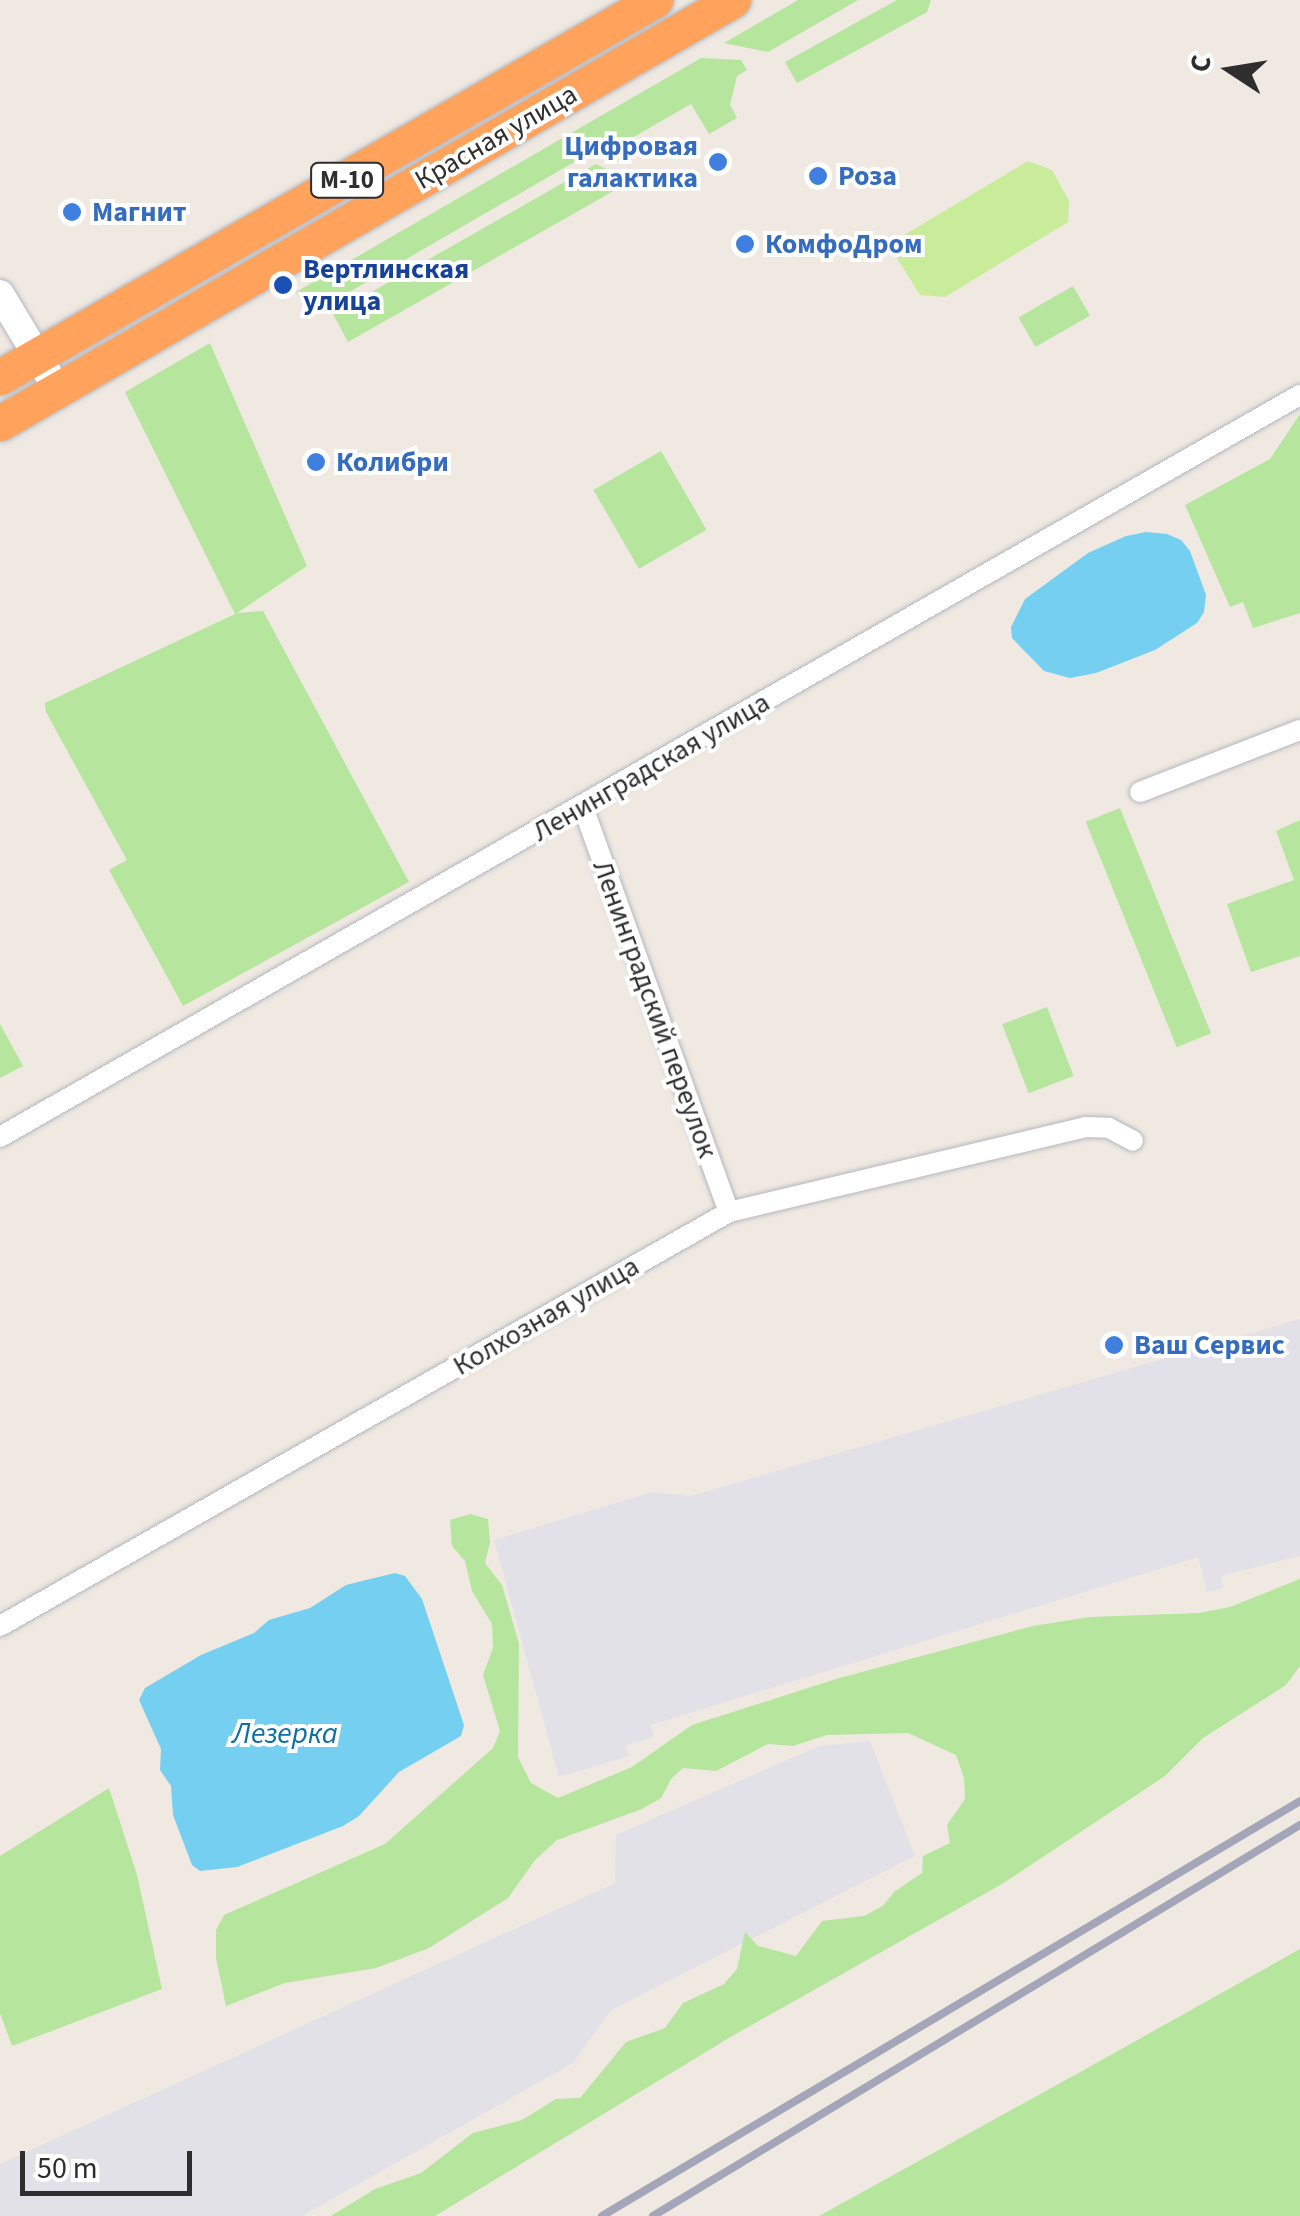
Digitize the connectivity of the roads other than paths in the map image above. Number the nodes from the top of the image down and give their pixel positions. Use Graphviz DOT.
graph roads {
  1 [pos="655,0"];
  2 [pos="733,0"];
  3 [pos="0,294"];
  4 [pos="36,356"];
  5 [pos="0,378"];
  6 [pos="58,390"];
  7 [pos="1300,395"];
  8 [pos="0,423"];
  9 [pos="1300,730"];
  10 [pos="1140,792"];
  11 [pos="583,806"];
  12 [pos="0,1136"];
  13 [pos="1134,1141"];
  14 [pos="729,1212"];
  15 [pos="0,1626"];
  1 -- 4 [label="highway, Красная улица / М-10"];
  2 -- 6 [label="highway, Красная улица / М-10"];
  3 -- 4 [label="main road"];
  4 -- 5 [label="highway, Красная улица / М-10"];
  4 -- 6 [label="main road"];
  6 -- 8 [label="highway, Красная улица / М-10"];
  7 -- 11 [label="street, Ленинградская улица"];
  9 -- 10 [label="street"];
  11 -- 12 [label="street, Ленинградская улица"];
  11 -- 14 [label="street, Ленинградский переулок"];
  13 -- 14 [label="street, Колхозная улица"];
  14 -- 15 [label="street, Колхозная улица"];
}
